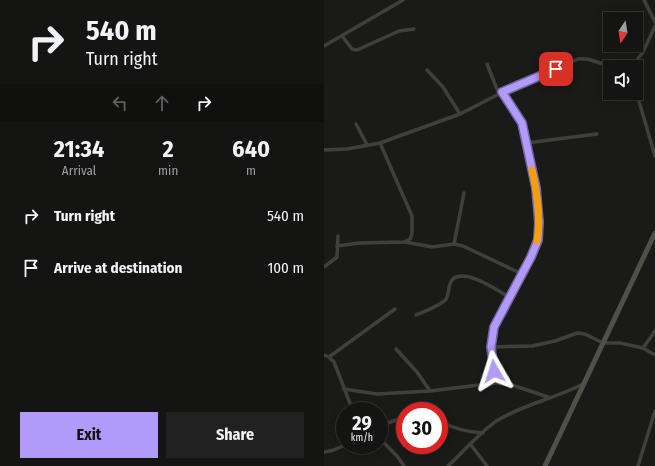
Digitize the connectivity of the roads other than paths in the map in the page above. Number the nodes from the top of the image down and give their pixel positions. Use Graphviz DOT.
graph roads {
  1 [pos="403,0"];
  2 [pos="644,0"];
  3 [pos="655,22"];
  4 [pos="655,26"];
  5 [pos="414,29"];
  6 [pos="342,36"];
  7 [pos="324,46"];
  8 [pos="639,60"];
  9 [pos="487,64"];
  10 [pos="603,64"];
  11 [pos="427,70"];
  12 [pos="501,93"];
  13 [pos="639,100"];
  14 [pos="460,114"];
  15 [pos="356,124"];
  16 [pos="597,134"];
  17 [pos="380,143"];
  18 [pos="526,143"];
  19 [pos="367,145"];
  20 [pos="324,150"];
  21 [pos="655,156"];
  22 [pos="464,193"];
  23 [pos="655,233"];
  24 [pos="338,236"];
  25 [pos="404,242"];
  26 [pos="454,244"];
  27 [pos="337,246"];
  28 [pos="324,268"];
  29 [pos="522,274"];
  30 [pos="509,297"];
  31 [pos="395,309"];
  32 [pos="416,315"];
  33 [pos="655,331"];
  34 [pos="603,343"];
  35 [pos="491,347"];
  36 [pos="643,348"];
  37 [pos="396,349"];
  38 [pos="655,355"];
  39 [pos="324,356"];
  40 [pos="329,357"];
  41 [pos="495,383"];
  42 [pos="584,383"];
  43 [pos="344,389"];
  44 [pos="430,391"];
  45 [pos="548,397"];
  46 [pos="349,402"];
  47 [pos="655,411"];
  48 [pos="448,426"];
  49 [pos="483,433"];
  50 [pos="471,444"];
  51 [pos="388,448"];
  52 [pos="336,449"];
  53 [pos="324,452"];
  54 [pos="404,466"];
  55 [pos="448,466"];
  56 [pos="487,466"];
  57 [pos="545,466"];
  58 [pos="638,466"];
  1 -- 6 [label="street"];
  2 -- 3 [label="street"];
  4 -- 8 [label="street"];
  5 -- 6 [label="street"];
  6 -- 7 [label="street"];
  9 -- 12 [label="street"];
  10 -- 12 [label="street"];
  11 -- 14 [label="street"];
  12 -- 14 [label="street"];
  12 -- 18 [label="street"];
  13 -- 21 [label="street"];
  14 -- 17 [label="street"];
  15 -- 19 [label="street"];
  16 -- 18 [label="street"];
  17 -- 19 [label="street"];
  17 -- 25 [label="street"];
  18 -- 29 [label="street"];
  19 -- 20 [label="street"];
  22 -- 26 [label="street"];
  23 -- 34 [label="main road"];
  24 -- 27 [label="street"];
  25 -- 26 [label="street"];
  25 -- 27 [label="street"];
  26 -- 29 [label="street"];
  27 -- 28 [label="street"];
  29 -- 30 [label="street"];
  30 -- 32 [label="street"];
  30 -- 35 [label="street"];
  31 -- 40 [label="street"];
  33 -- 36 [label="street"];
  34 -- 35 [label="street"];
  34 -- 36 [label="street"];
  34 -- 42 [label="main road"];
  35 -- 41 [label="street"];
  36 -- 38 [label="street"];
  37 -- 44 [label="street"];
  39 -- 40 [label="street"];
  40 -- 43 [label="street"];
  41 -- 44 [label="street"];
  41 -- 45 [label="street"];
  42 -- 45 [label="street"];
  42 -- 57 [label="main road"];
  43 -- 44 [label="street"];
  43 -- 46 [label="street"];
  45 -- 49 [label="street"];
  47 -- 58 [label="street"];
  48 -- 49 [label="street"];
  49 -- 50 [label="street"];
  50 -- 55 [label="street"];
  50 -- 56 [label="street"];
  51 -- 54 [label="street"];
  52 -- 53 [label="street"];
}
